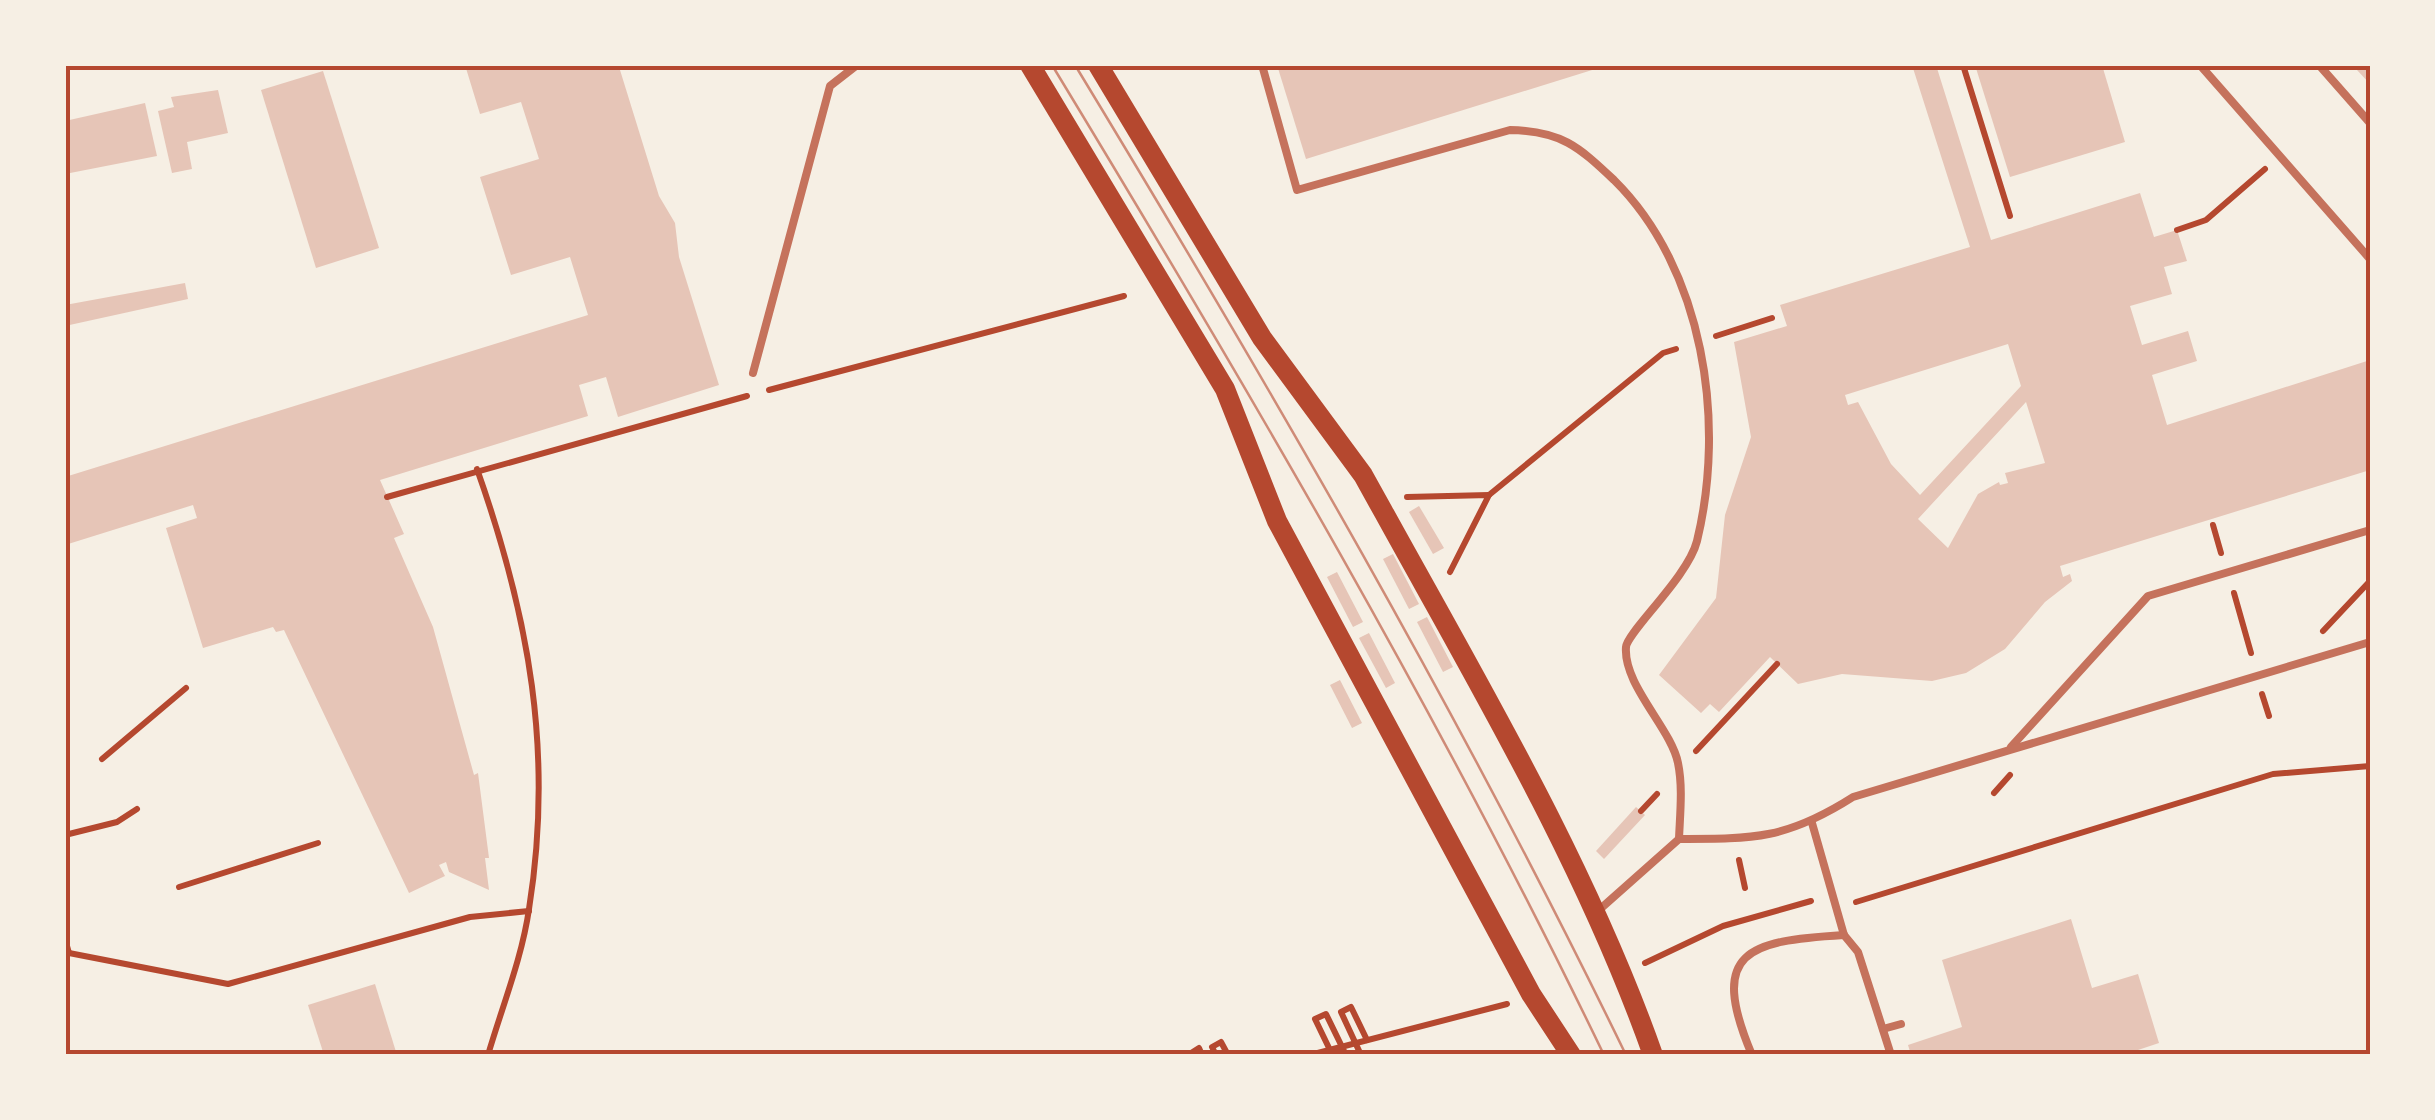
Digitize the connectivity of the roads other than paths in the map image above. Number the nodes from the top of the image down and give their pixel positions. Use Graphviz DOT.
graph roads {
  1 [pos="857,65"];
  2 [pos="1030,65"];
  3 [pos="1098,65"];
  4 [pos="1262,65"];
  5 [pos="2200,65"];
  6 [pos="2319,65"];
  7 [pos="2370,124"];
  8 [pos="2370,259"];
  9 [pos="752,373"];
  10 [pos="2370,530"];
  11 [pos="2370,642"];
  12 [pos="2008,750"];
  13 [pos="1812,823"];
  14 [pos="1679,839"];
  15 [pos="1594,915"];
  16 [pos="1844,935"];
  17 [pos="1901,1024"];
  18 [pos="1883,1029"];
  19 [pos="1571,1055"];
  20 [pos="1653,1055"];
  21 [pos="1752,1055"];
  22 [pos="1891,1055"];
  1 -- 9 [label="lane"];
  2 -- 19 [label="main road"];
  3 -- 15 [label="main road"];
  4 -- 14 [label="lane"];
  5 -- 8 [label="lane"];
  6 -- 7 [label="lane"];
  10 -- 12 [label="lane"];
  11 -- 12 [label="lane"];
  12 -- 13 [label="lane"];
  13 -- 14 [label="lane"];
  13 -- 16 [label="lane"];
  14 -- 15 [label="lane"];
  15 -- 20 [label="main road"];
  16 -- 18 [label="lane"];
  16 -- 21 [label="lane"];
  17 -- 18 [label="lane"];
  18 -- 22 [label="lane"];
}
